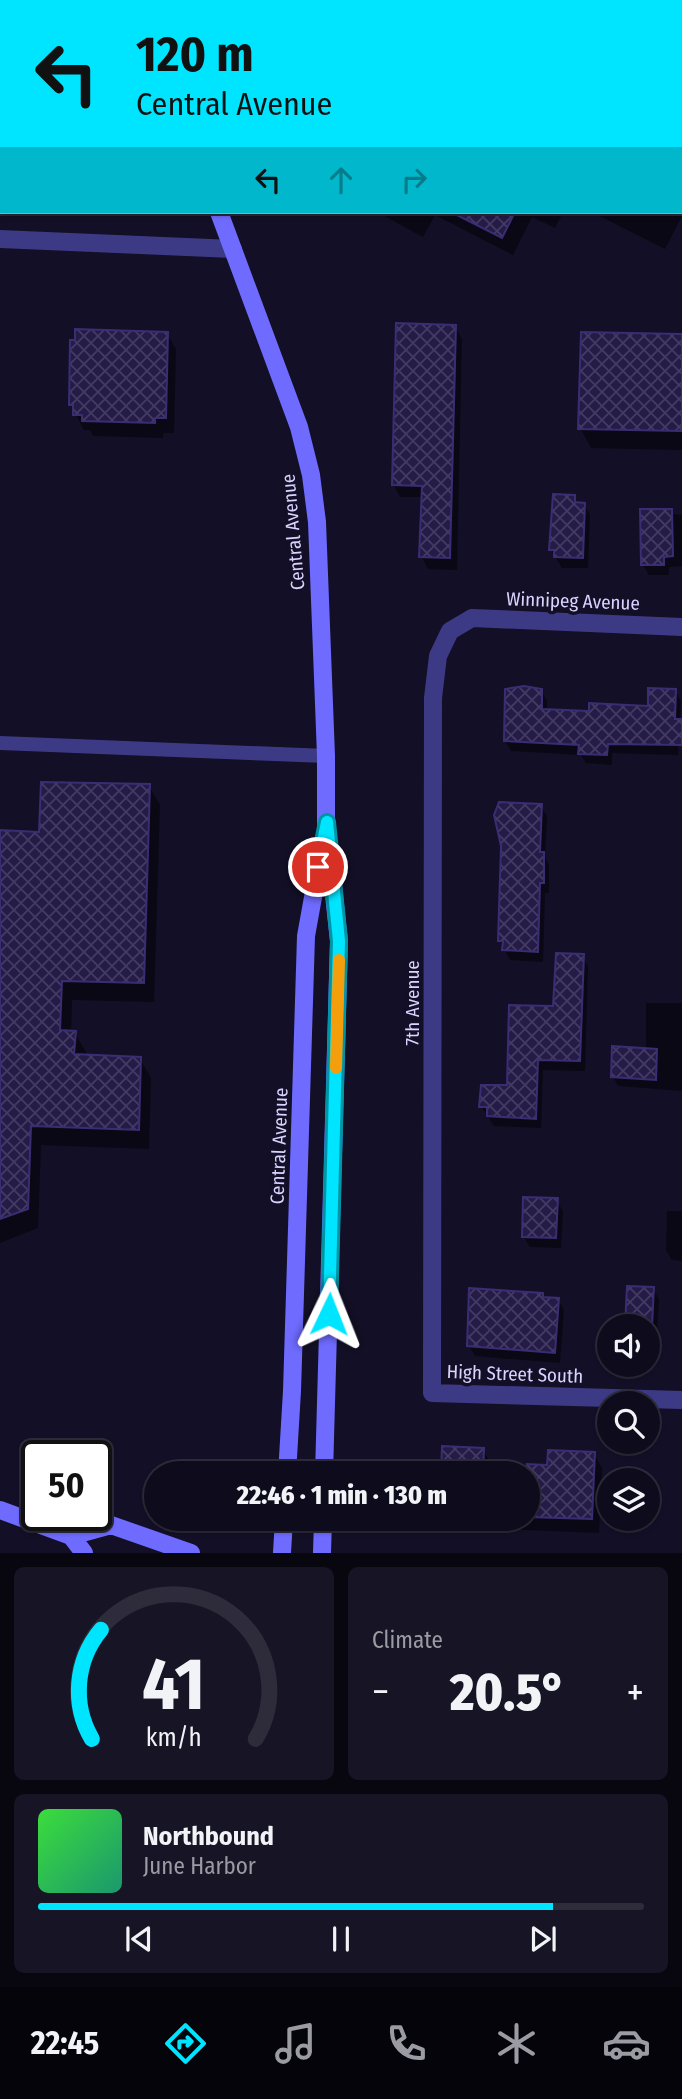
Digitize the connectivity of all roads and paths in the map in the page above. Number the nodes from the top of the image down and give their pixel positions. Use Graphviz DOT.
graph roads {
  1 [pos="220,214"];
  2 [pos="0,239"];
  3 [pos="233,249"];
  4 [pos="463,623"];
  5 [pos="682,626"];
  6 [pos="0,743"];
  7 [pos="326,756"];
  8 [pos="327,822"];
  9 [pos="432,1393"];
  10 [pos="682,1400"];
  11 [pos="288,1461"];
  12 [pos="324,1461"];
  13 [pos="0,1510"];
  14 [pos="283,1531"];
  15 [pos="323,1531"];
  16 [pos="71,1536"];
  17 [pos="85,1553"];
  18 [pos="191,1553"];
  19 [pos="282,1553"];
  20 [pos="322,1553"];
  1 -- 3 [label="main road, Central Avenue"];
  2 -- 3 [label="street"];
  3 -- 7 [label="main road, Central Avenue"];
  4 -- 5 [label="street, Winnipeg Avenue"];
  4 -- 9 [label="street, 7th Avenue"];
  6 -- 7 [label="lane"];
  7 -- 8 [label="main road, Central Avenue"];
  8 -- 11 [label="main road, Central Avenue"];
  8 -- 12 [label="main road, Central Avenue"];
  9 -- 10 [label="street, High Street South"];
  13 -- 16 [label="main road"];
  14 -- 19 [label="main road"];
  15 -- 20 [label="main road"];
  16 -- 17 [label="main road"];
  16 -- 18 [label="main road"];
}
